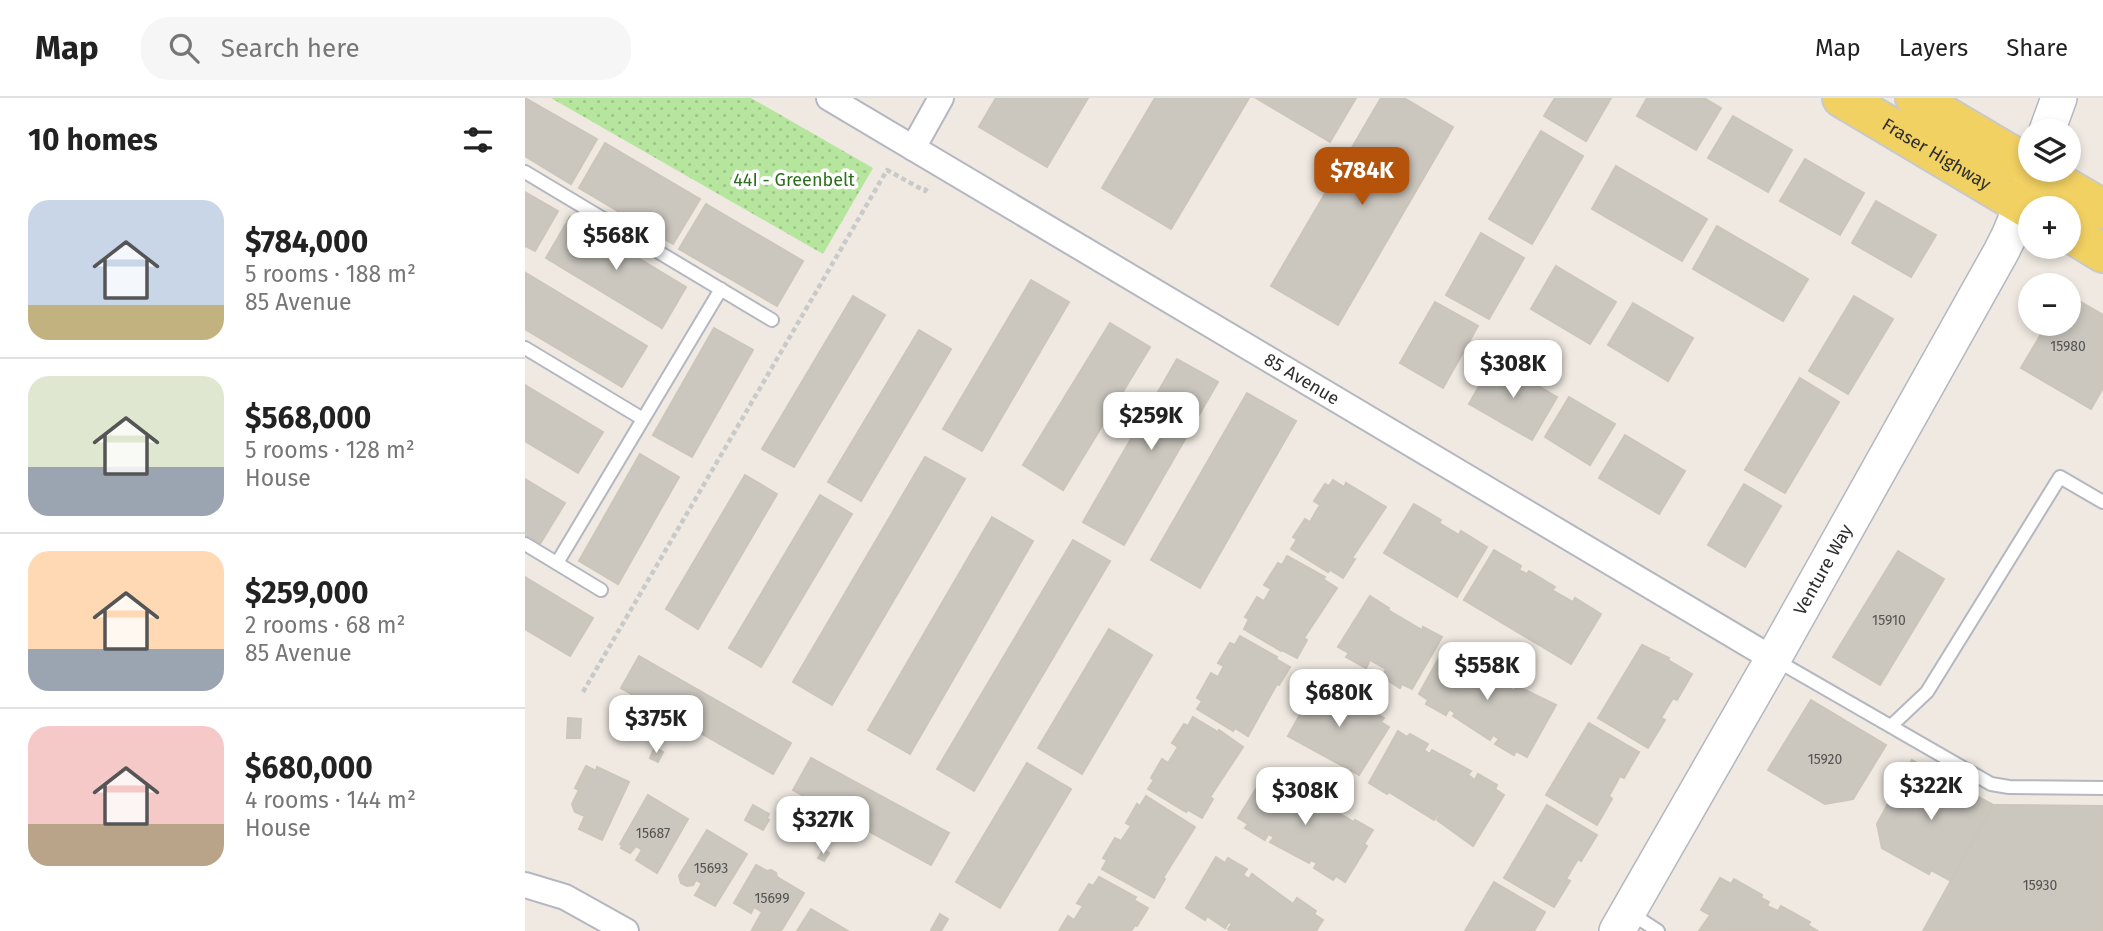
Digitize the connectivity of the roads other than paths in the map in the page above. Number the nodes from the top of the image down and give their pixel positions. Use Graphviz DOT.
graph roads {
  1 [pos="829,98"];
  2 [pos="941,98"];
  3 [pos="1842,98"];
  4 [pos="1915,98"];
  5 [pos="2059,98"];
  6 [pos="2051,119"];
  7 [pos="913,148"];
  8 [pos="2018,159"];
  9 [pos="525,172"];
  10 [pos="2057,182"];
  11 [pos="2018,203"];
  12 [pos="2103,209"];
  13 [pos="2018,222"];
  14 [pos="2081,239"];
  15 [pos="2103,253"];
  16 [pos="721,289"];
  17 [pos="772,320"];
  18 [pos="525,348"];
  19 [pos="643,419"];
  20 [pos="2103,502"];
  21 [pos="525,544"];
  22 [pos="557,563"];
  23 [pos="601,590"];
  24 [pos="1773,659"];
  25 [pos="1891,726"];
  26 [pos="2103,789"];
  27 [pos="525,885"];
  28 [pos="1623,921"];
  29 [pos="626,931"];
  30 [pos="1658,931"];
  1 -- 7 [label="street, 85 Avenue"];
  2 -- 7 [label="street"];
  3 -- 11 [label="main road, Fraser Highway"];
  4 -- 8 [label="main road"];
  5 -- 6 [label="street"];
  7 -- 24 [label="street, 85 Avenue"];
  9 -- 16 [label="lane"];
  10 -- 12 [label="main road"];
  13 -- 24 [label="street, Venture Way"];
  14 -- 15 [label="main road"];
  16 -- 17 [label="lane"];
  16 -- 19 [label="lane"];
  18 -- 19 [label="lane"];
  19 -- 22 [label="lane"];
  20 -- 25 [label="lane"];
  21 -- 22 [label="lane"];
  22 -- 23 [label="lane"];
  24 -- 25 [label="lane"];
  24 -- 28 [label="street, Venture Way"];
  25 -- 26 [label="lane"];
  27 -- 29 [label="street"];
  28 -- 30 [label="lane"];
}
